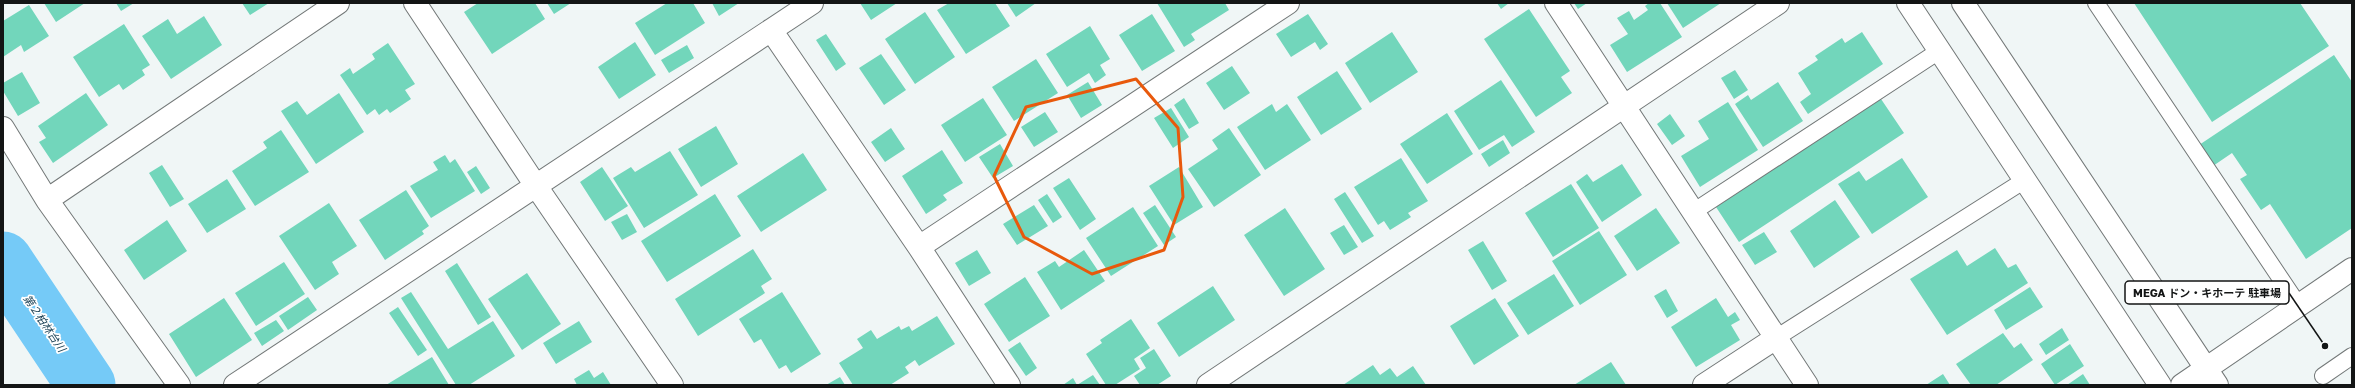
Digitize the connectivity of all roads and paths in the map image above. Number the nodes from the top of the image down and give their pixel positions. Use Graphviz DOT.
graph roads {
  1 [pos="338,3"];
  2 [pos="415,3"];
  3 [pos="812,3"];
  4 [pos="1288,3"];
  5 [pos="1556,3"];
  6 [pos="1778,3"];
  7 [pos="1908,3"];
  8 [pos="2096,3"];
  9 [pos="1970,5"];
  10 [pos="771,30"];
  11 [pos="1939,51"];
  12 [pos="1623,105"];
  13 [pos="3,128"];
  14 [pos="2025,180"];
  15 [pos="536,186"];
  16 [pos="48,200"];
  17 [pos="1693,212"];
  18 [pos="918,247"];
  19 [pos="2352,269"];
  20 [pos="2299,306"];
  21 [pos="1776,338"];
  22 [pos="2352,356"];
  23 [pos="2323,376"];
  24 [pos="2211,377"];
  25 [pos="179,385"];
  26 [pos="235,385"];
  27 [pos="672,385"];
  28 [pos="1009,385"];
  29 [pos="1208,385"];
  30 [pos="1704,385"];
  31 [pos="1807,385"];
  32 [pos="2160,385"];
  33 [pos="2182,385"];
  1 -- 16 [label="street"];
  2 -- 15 [label="street"];
  3 -- 10 [label="street"];
  4 -- 18 [label="street"];
  5 -- 12 [label="street"];
  6 -- 12 [label="street"];
  7 -- 11 [label="street"];
  8 -- 20 [label="lane"];
  9 -- 24 [label="street"];
  10 -- 15 [label="street"];
  10 -- 18 [label="street"];
  11 -- 14 [label="street"];
  11 -- 17 [label="lane"];
  12 -- 17 [label="street"];
  12 -- 29 [label="street"];
  13 -- 16 [label="street"];
  14 -- 21 [label="lane"];
  14 -- 32 [label="street"];
  15 -- 26 [label="street"];
  15 -- 27 [label="street"];
  16 -- 25 [label="street"];
  17 -- 21 [label="street"];
  18 -- 28 [label="street"];
  19 -- 20 [label="street"];
  20 -- 24 [label="street"];
  21 -- 30 [label="street"];
  21 -- 31 [label="street"];
  22 -- 23 [label="lane"];
  24 -- 33 [label="street"];
}
